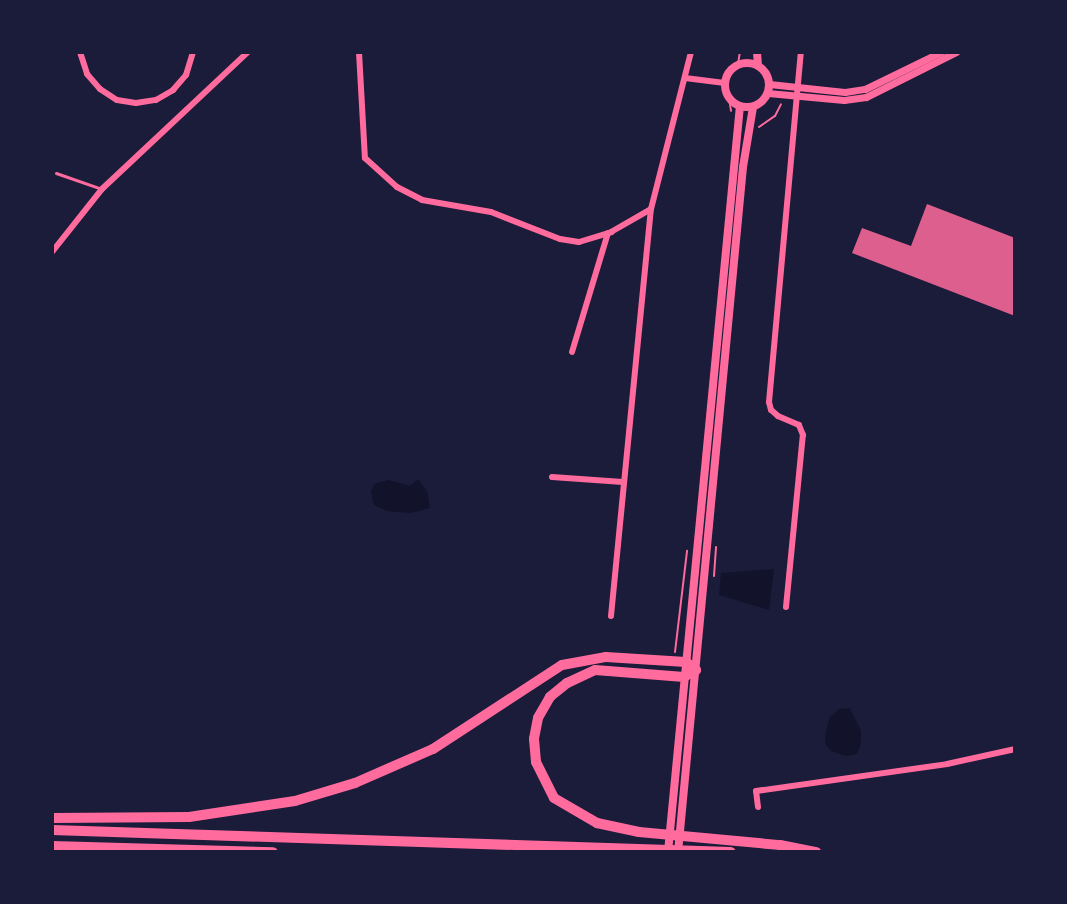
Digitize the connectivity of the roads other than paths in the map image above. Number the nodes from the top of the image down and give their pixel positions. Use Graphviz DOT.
graph roads {
  1 [pos="80,52"];
  2 [pos="193,52"];
  3 [pos="248,52"];
  4 [pos="359,52"];
  5 [pos="691,52"];
  6 [pos="742,52"];
  7 [pos="757,52"];
  8 [pos="801,52"];
  9 [pos="941,52"];
  10 [pos="956,52"];
  11 [pos="740,64"];
  12 [pos="758,65"];
  13 [pos="685,78"];
  14 [pos="725,83"];
  15 [pos="768,89"];
  16 [pos="798,92"];
  17 [pos="740,106"];
  18 [pos="753,107"];
  19 [pos="56,173"];
  20 [pos="102,189"];
  21 [pos="651,209"];
  22 [pos="608,233"];
  23 [pos="52,252"];
  24 [pos="572,352"];
  25 [pos="552,477"];
  26 [pos="623,482"];
  27 [pos="786,607"];
  28 [pos="611,616"];
  29 [pos="686,662"];
  30 [pos="696,670"];
  31 [pos="684,677"];
  32 [pos="1015,749"];
  33 [pos="758,807"];
  34 [pos="52,818"];
  35 [pos="52,830"];
  36 [pos="709,845"];
  37 [pos="52,846"];
  38 [pos="273,852"];
  39 [pos="668,852"];
  40 [pos="678,852"];
  41 [pos="731,852"];
  42 [pos="816,852"];
  1 -- 2 [label="street"];
  3 -- 20 [label="street"];
  4 -- 22 [label="street"];
  5 -- 13 [label="street"];
  6 -- 11 [label="main road"];
  7 -- 12 [label="main road"];
  8 -- 16 [label="street"];
  9 -- 16 [label="street"];
  10 -- 16 [label="street"];
  11 -- 12 [label="main road"];
  11 -- 14 [label="main road"];
  12 -- 15 [label="main road"];
  13 -- 14 [label="street"];
  13 -- 21 [label="street"];
  14 -- 17 [label="main road"];
  15 -- 16 [label="street"];
  15 -- 16 [label="street"];
  15 -- 18 [label="main road"];
  16 -- 27 [label="street"];
  17 -- 18 [label="main road"];
  17 -- 29 [label="main road"];
  18 -- 30 [label="main road"];
  19 -- 20 [label="lane"];
  20 -- 23 [label="street"];
  21 -- 22 [label="street"];
  21 -- 26 [label="street"];
  22 -- 24 [label="street"];
  25 -- 26 [label="street"];
  26 -- 28 [label="street"];
  29 -- 30 [label="highway"];
  29 -- 31 [label="main road"];
  29 -- 34 [label="highway"];
  30 -- 31 [label="highway"];
  30 -- 40 [label="main road"];
  31 -- 36 [label="highway"];
  31 -- 39 [label="main road"];
  32 -- 33 [label="street"];
  35 -- 36 [label="highway"];
  36 -- 41 [label="highway"];
  36 -- 42 [label="highway"];
  37 -- 38 [label="highway"];
}
